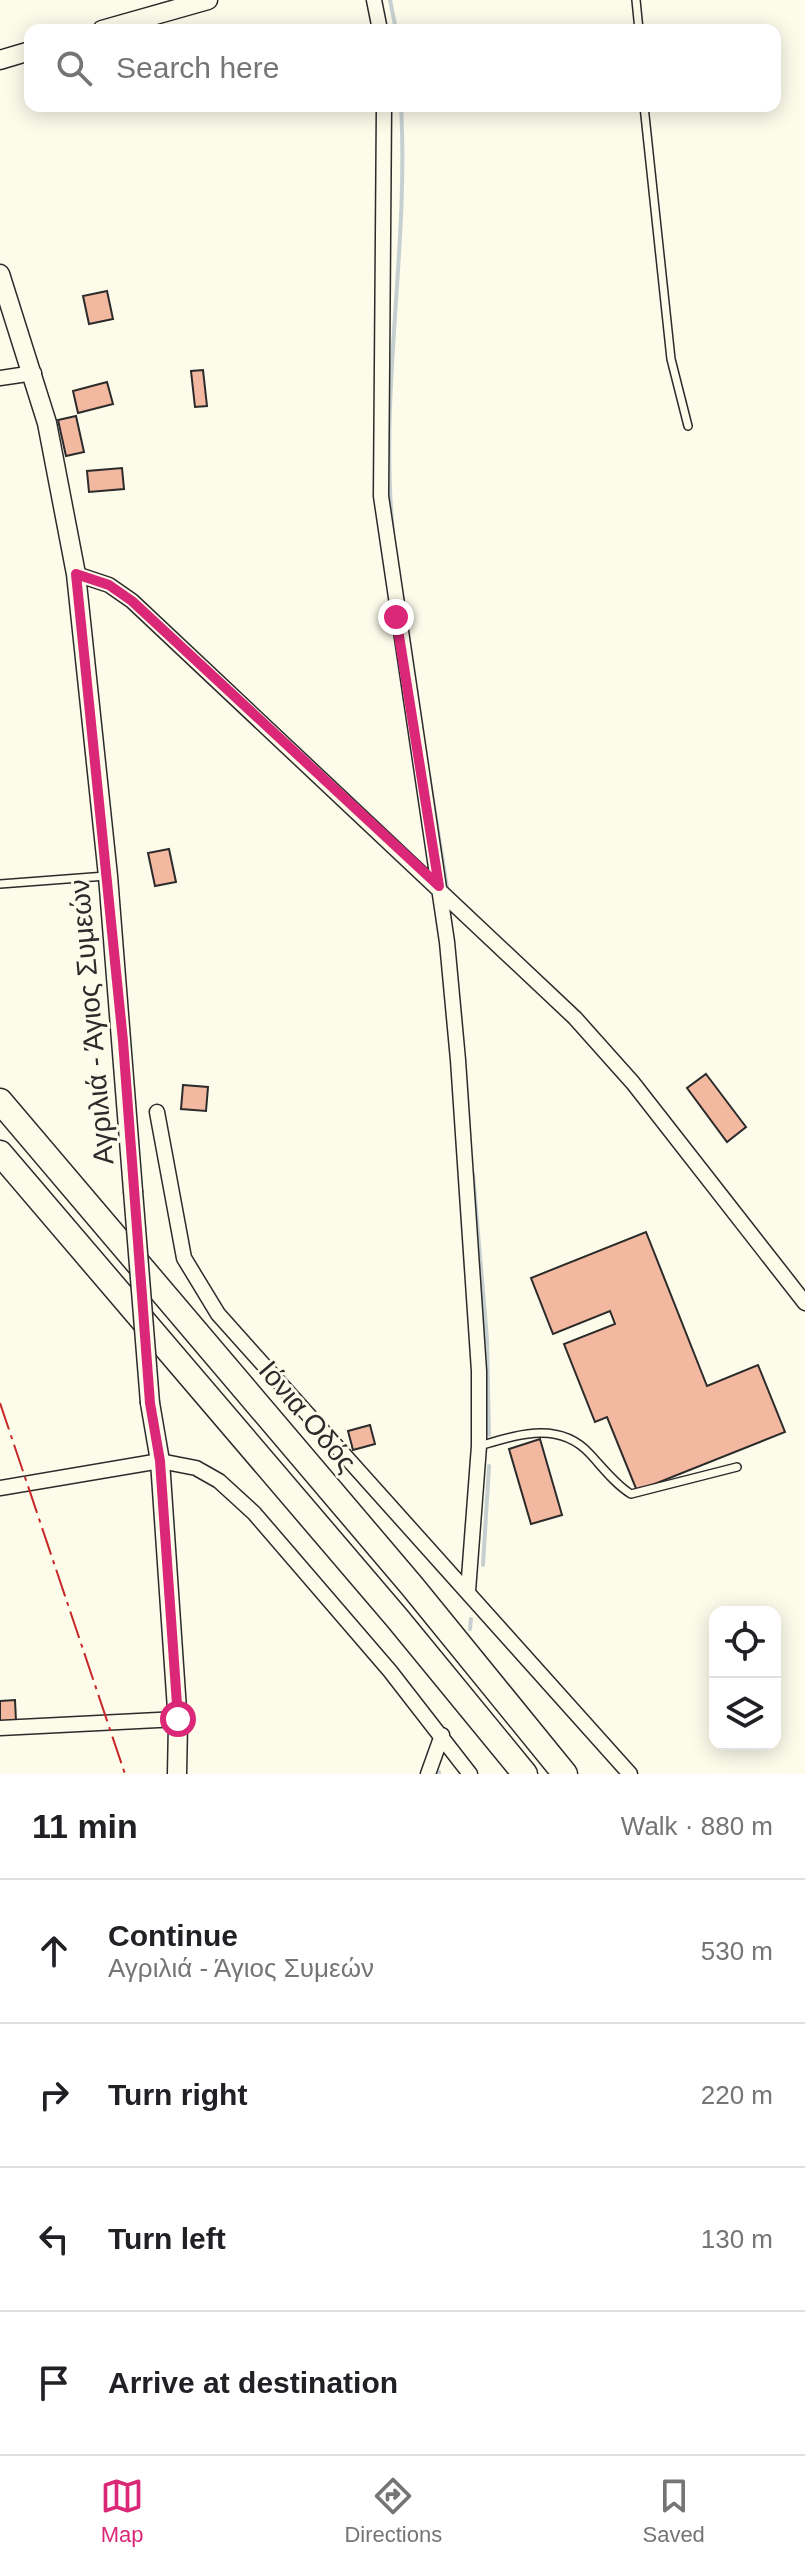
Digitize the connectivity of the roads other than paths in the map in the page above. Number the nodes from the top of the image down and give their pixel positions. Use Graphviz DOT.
graph roads {
  1 [pos="208,0"];
  2 [pos="374,0"];
  3 [pos="636,0"];
  4 [pos="123,24"];
  5 [pos="379,24"];
  6 [pos="638,24"];
  7 [pos="24,53"];
  8 [pos="0,60"];
  9 [pos="384,112"];
  10 [pos="645,112"];
  11 [pos="0,274"];
  12 [pos="34,373"];
  13 [pos="0,378"];
  14 [pos="688,426"];
  15 [pos="76,574"];
  16 [pos="108,876"];
  17 [pos="0,884"];
  18 [pos="439,886"];
  19 [pos="0,1101"];
  20 [pos="157,1112"];
  21 [pos="0,1153"];
  22 [pos="805,1303"];
  23 [pos="479,1446"];
  24 [pos="160,1461"];
  25 [pos="737,1467"];
  26 [pos="0,1488"];
  27 [pos="468,1591"];
  28 [pos="178,1719"];
  29 [pos="0,1728"];
  30 [pos="442,1735"];
  31 [pos="177,1774"];
  32 [pos="428,1774"];
  33 [pos="470,1774"];
  34 [pos="525,1774"];
  35 [pos="565,1774"];
  36 [pos="630,1774"];
  1 -- 4 [label="main road"];
  2 -- 5 [label="street"];
  3 -- 6 [label="lane"];
  7 -- 8 [label="main road"];
  9 -- 18 [label="street"];
  10 -- 14 [label="lane"];
  11 -- 12 [label="main road, Αγριλιά - Άγιος Συμεών"];
  12 -- 13 [label="street"];
  12 -- 15 [label="main road, Αγριλιά - Άγιος Συμεών"];
  15 -- 16 [label="main road, Αγριλιά - Άγιος Συμεών"];
  15 -- 18 [label="street"];
  16 -- 17 [label="lane"];
  16 -- 24 [label="main road, Αγριλιά - Άγιος Συμεών, bridge"];
  18 -- 22 [label="street"];
  18 -- 23 [label="street"];
  19 -- 35 [label="highway, Ιόνια Οδός"];
  20 -- 27 [label="street"];
  21 -- 34 [label="highway"];
  23 -- 25 [label="lane"];
  23 -- 27 [label="street"];
  24 -- 26 [label="street"];
  24 -- 28 [label="main road, Αγριλιά - Άγιος Συμεών"];
  24 -- 30 [label="street"];
  27 -- 36 [label="street"];
  28 -- 29 [label="street"];
  28 -- 31 [label="main road, Αγριλιά - Άγιος Συμεών"];
  30 -- 32 [label="street"];
  30 -- 33 [label="street"];
}
